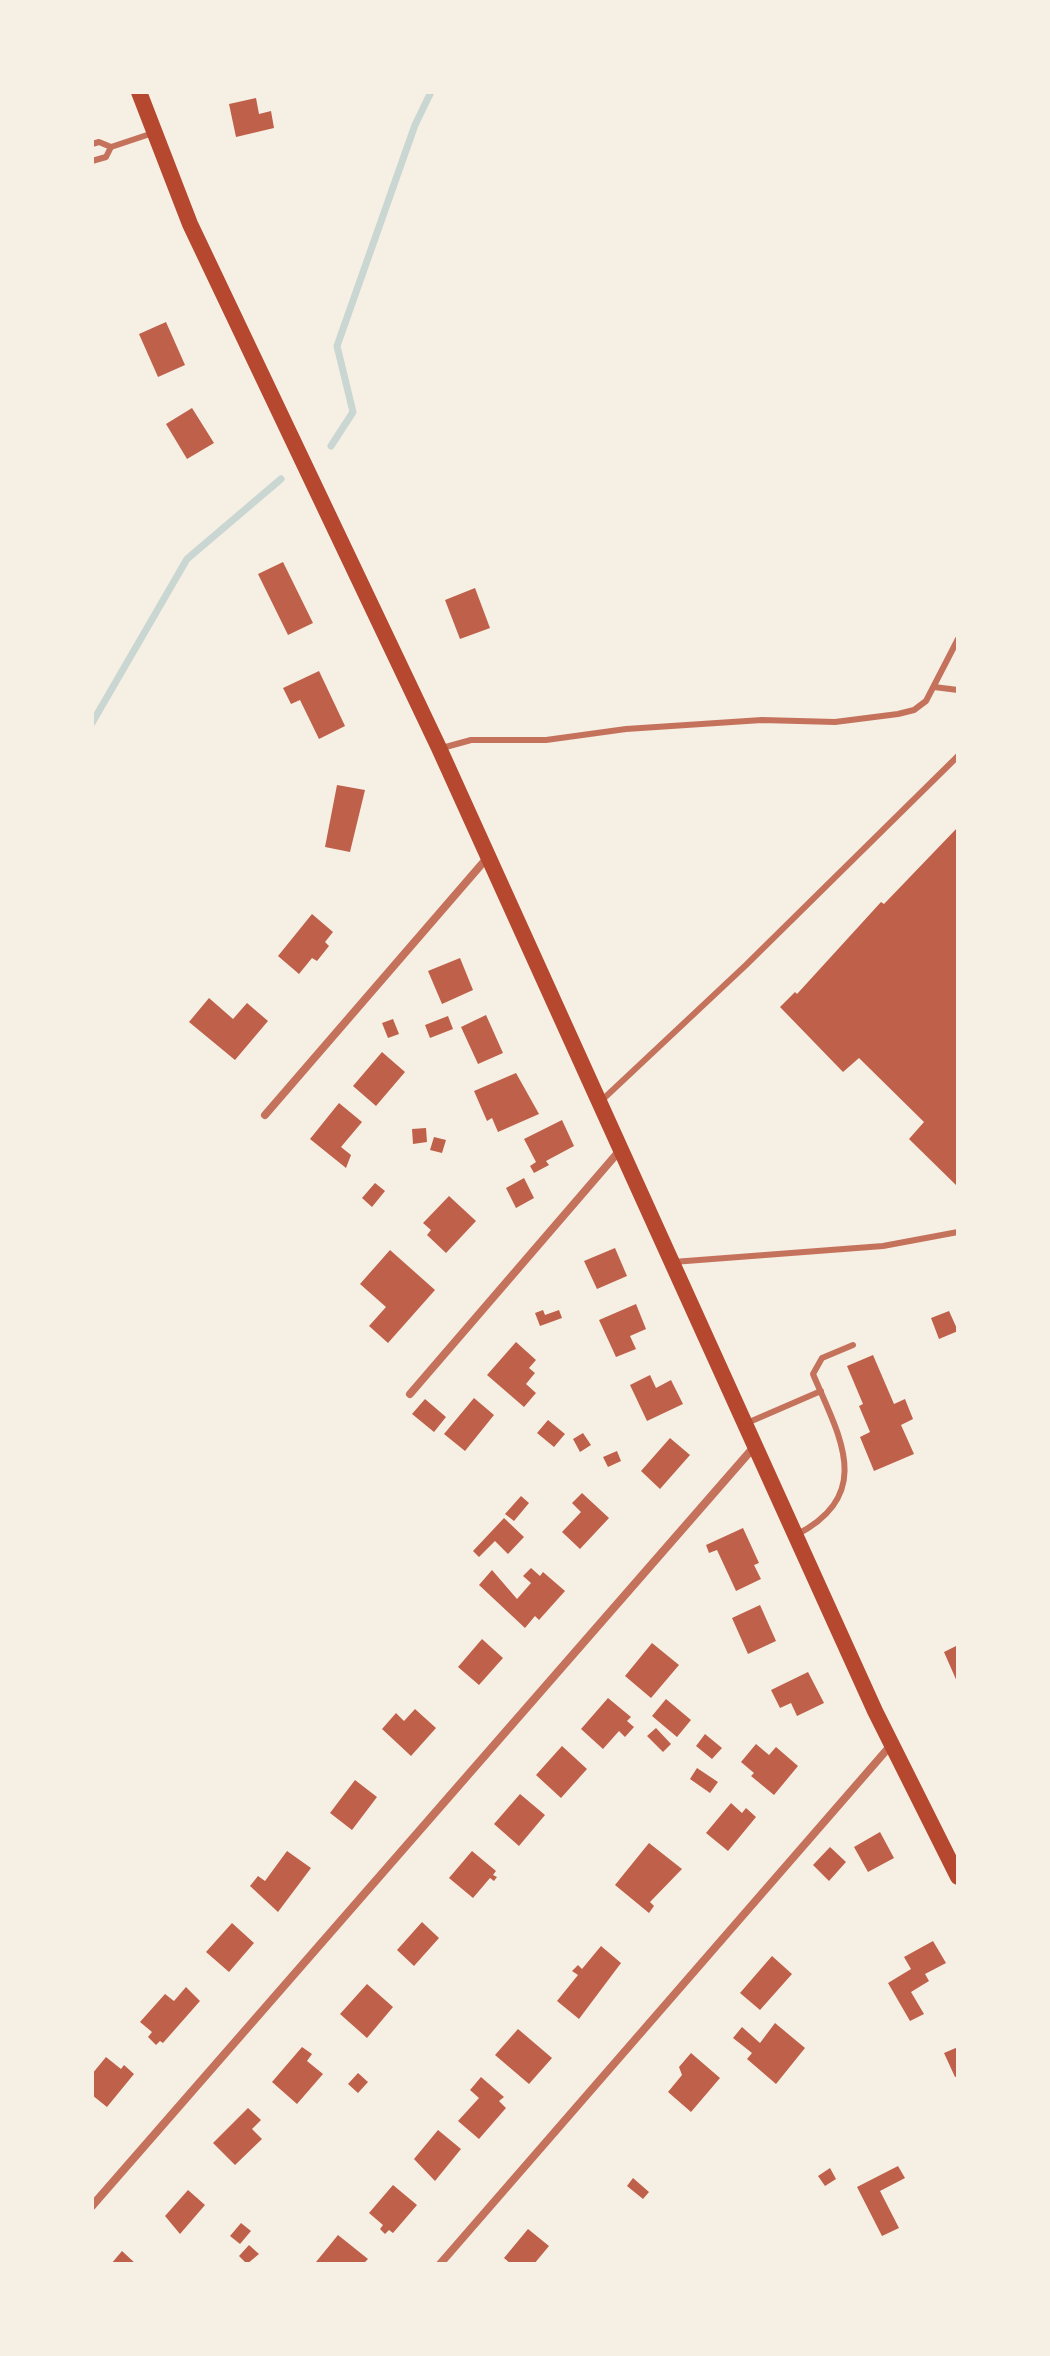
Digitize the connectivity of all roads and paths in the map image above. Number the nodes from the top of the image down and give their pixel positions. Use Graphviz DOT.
graph roads {
  1 [pos="139,92"];
  2 [pos="153,133"];
  3 [pos="92,144"];
  4 [pos="111,147"];
  5 [pos="92,161"];
  6 [pos="958,639"];
  7 [pos="934,687"];
  8 [pos="958,690"];
  9 [pos="439,748"];
  10 [pos="958,756"];
  11 [pos="488,857"];
  12 [pos="600,1102"];
  13 [pos="265,1115"];
  14 [pos="621,1149"];
  15 [pos="958,1232"];
  16 [pos="673,1262"];
  17 [pos="853,1345"];
  18 [pos="821,1391"];
  19 [pos="410,1394"];
  20 [pos="747,1423"];
  21 [pos="756,1445"];
  22 [pos="794,1536"];
  23 [pos="891,1745"];
  24 [pos="958,1877"];
  25 [pos="92,2206"];
  26 [pos="440,2264"];
  1 -- 2 [label="main road"];
  2 -- 4 [label="lane"];
  2 -- 9 [label="main road"];
  3 -- 4 [label="lane"];
  4 -- 5 [label="lane"];
  6 -- 7 [label="lane"];
  7 -- 8 [label="lane"];
  7 -- 9 [label="lane"];
  9 -- 11 [label="main road"];
  10 -- 12 [label="lane"];
  11 -- 12 [label="main road"];
  11 -- 13 [label="street"];
  12 -- 14 [label="main road"];
  14 -- 16 [label="main road"];
  14 -- 19 [label="street"];
  15 -- 16 [label="lane"];
  16 -- 20 [label="main road"];
  17 -- 18 [label="lane"];
  18 -- 20 [label="lane"];
  18 -- 22 [label="lane"];
  20 -- 21 [label="main road"];
  21 -- 22 [label="main road"];
  21 -- 25 [label="street"];
  22 -- 23 [label="main road"];
  23 -- 24 [label="main road"];
  23 -- 26 [label="street"];
}
